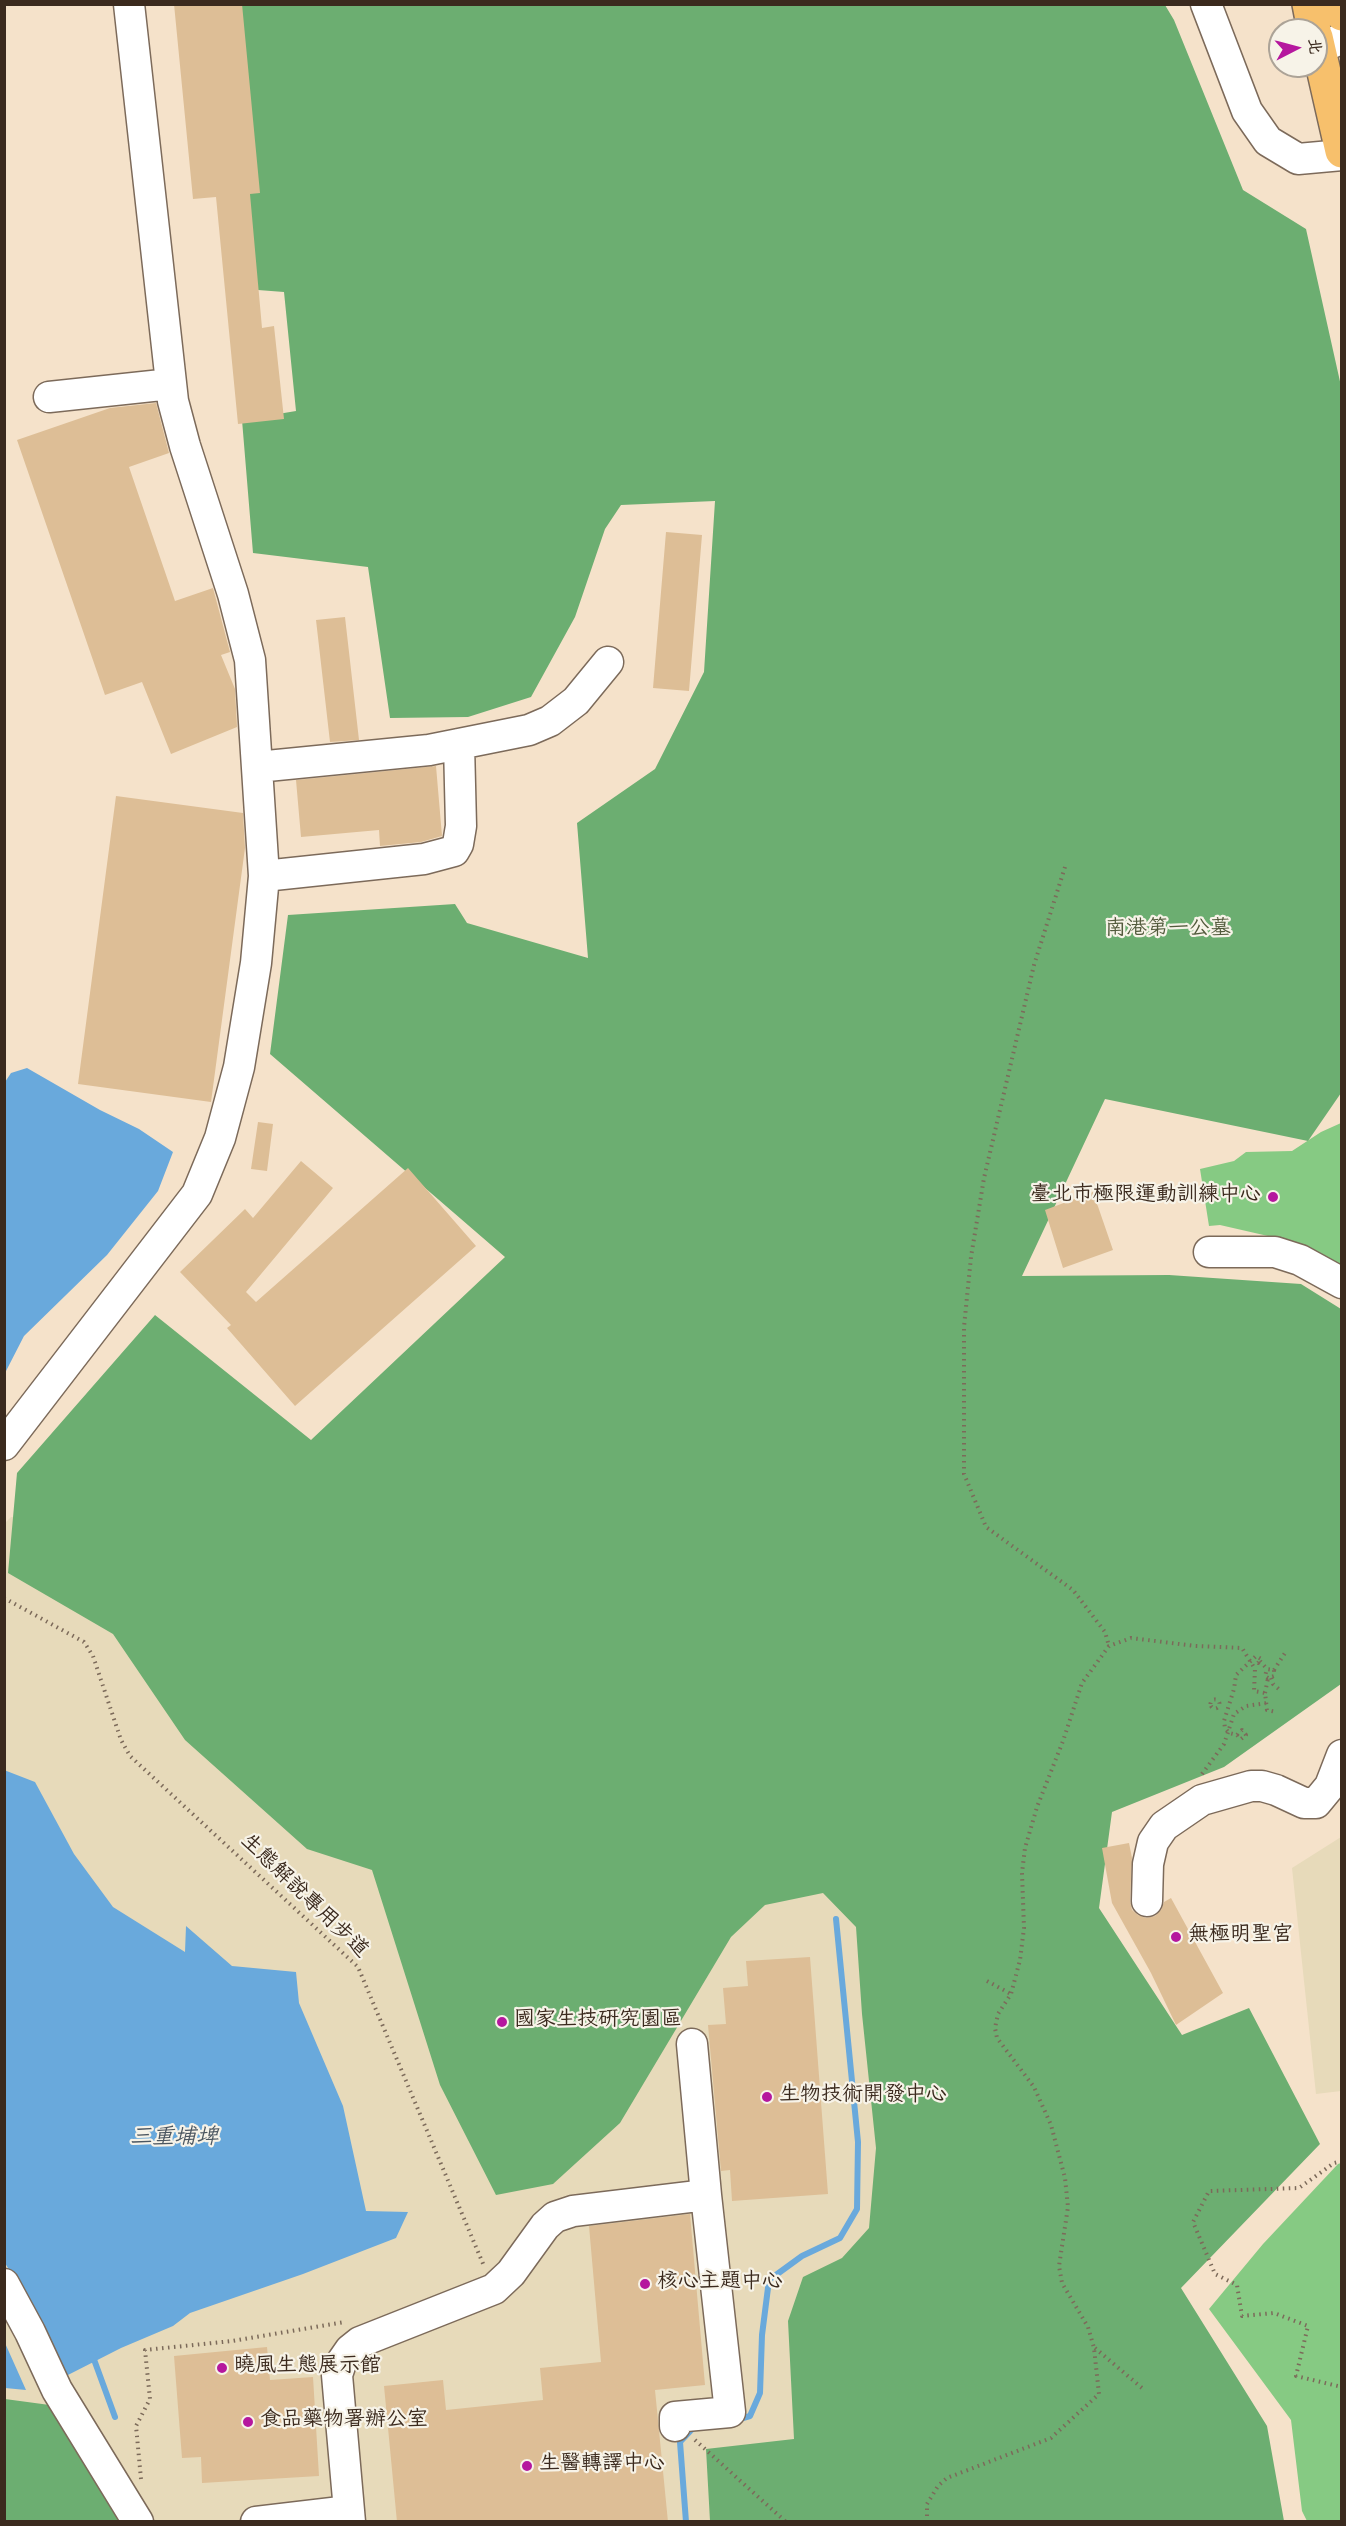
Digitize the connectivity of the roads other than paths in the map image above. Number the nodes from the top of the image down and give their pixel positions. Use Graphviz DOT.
graph roads {
  1 [pos="129,4"];
  2 [pos="1206,4"];
  3 [pos="1308,4"];
  4 [pos="1339,4"];
  5 [pos="1341,14"];
  6 [pos="1314,18"];
  7 [pos="1328,71"];
  8 [pos="1341,153"];
  9 [pos="171,384"];
  10 [pos="49,397"];
  11 [pos="608,662"];
  12 [pos="459,744"];
  13 [pos="257,767"];
  14 [pos="264,876"];
  15 [pos="1209,1252"];
  16 [pos="1341,1283"];
  17 [pos="4,1445"];
  18 [pos="1341,1755"];
  19 [pos="1147,1901"];
  20 [pos="692,2044"];
  21 [pos="706,2194"];
  22 [pos="4,2284"];
  23 [pos="686,2434"];
  24 [pos="349,2516"];
  25 [pos="138,2522"];
  26 [pos="256,2522"];
  1 -- 9 [label="lane"];
  2 -- 8 [label="lane"];
  3 -- 6 [label="main road"];
  4 -- 5 [label="main road"];
  7 -- 8 [label="main road"];
  9 -- 10 [label="lane"];
  9 -- 13 [label="lane"];
  11 -- 12 [label="lane"];
  12 -- 13 [label="lane"];
  12 -- 14 [label="lane"];
  13 -- 14 [label="lane"];
  14 -- 17 [label="lane"];
  15 -- 16 [label="lane"];
  18 -- 19 [label="lane"];
  20 -- 21 [label="lane"];
  21 -- 23 [label="lane"];
  21 -- 24 [label="lane"];
  22 -- 25 [label="lane"];
  24 -- 26 [label="lane"];
}
